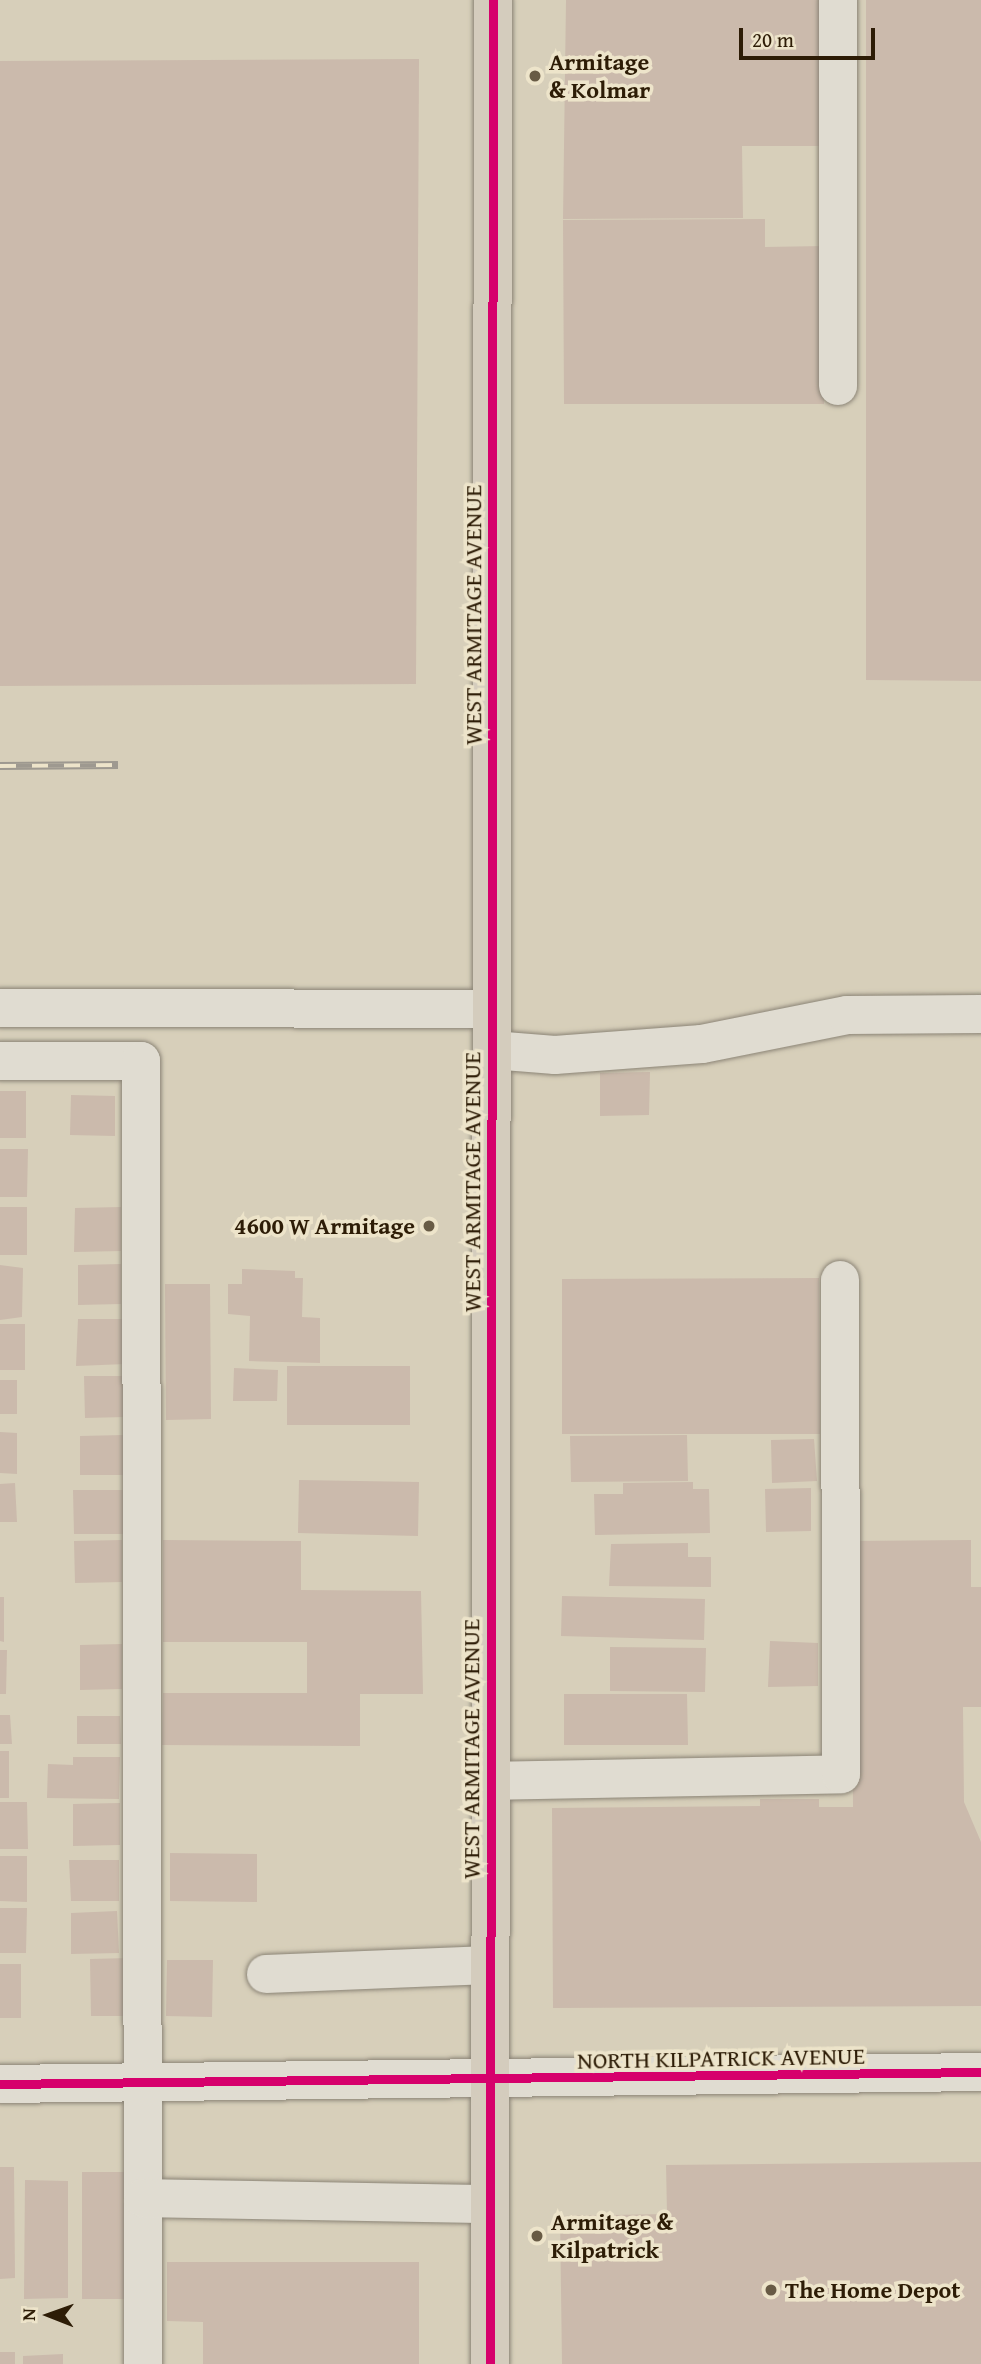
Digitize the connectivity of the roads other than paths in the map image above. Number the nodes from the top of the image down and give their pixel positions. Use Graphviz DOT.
graph roads {
  1 [pos="493,0"];
  2 [pos="838,0"];
  3 [pos="838,386"];
  4 [pos="0,1008"];
  5 [pos="492,1009"];
  6 [pos="981,1014"];
  7 [pos="492,1050"];
  8 [pos="0,1061"];
  9 [pos="840,1279"];
  10 [pos="490,1781"];
  11 [pos="489,1965"];
  12 [pos="266,1974"];
  13 [pos="981,2072"];
  14 [pos="489,2081"];
  15 [pos="0,2084"];
  16 [pos="144,2084"];
  17 [pos="143,2198"];
  18 [pos="490,2204"];
  19 [pos="143,2364"];
  20 [pos="490,2364"];
  1 -- 5 [label="main road, WEST ARMITAGE AVENUE"];
  2 -- 3 [label="street"];
  4 -- 5 [label="street"];
  5 -- 7 [label="main road, WEST ARMITAGE AVENUE"];
  6 -- 7 [label="street"];
  7 -- 10 [label="main road, WEST ARMITAGE AVENUE"];
  8 -- 16 [label="street"];
  9 -- 10 [label="street"];
  10 -- 11 [label="main road, WEST ARMITAGE AVENUE"];
  11 -- 12 [label="street"];
  11 -- 14 [label="main road, WEST ARMITAGE AVENUE"];
  13 -- 14 [label="street, NORTH KILPATRICK AVENUE"];
  14 -- 16 [label="street, NORTH KILPATRICK AVENUE"];
  14 -- 18 [label="main road, WEST ARMITAGE AVENUE"];
  15 -- 16 [label="street, NORTH KILPATRICK AVENUE"];
  16 -- 17 [label="street"];
  17 -- 18 [label="street"];
  17 -- 19 [label="street"];
  18 -- 20 [label="main road, WEST ARMITAGE AVENUE"];
}
